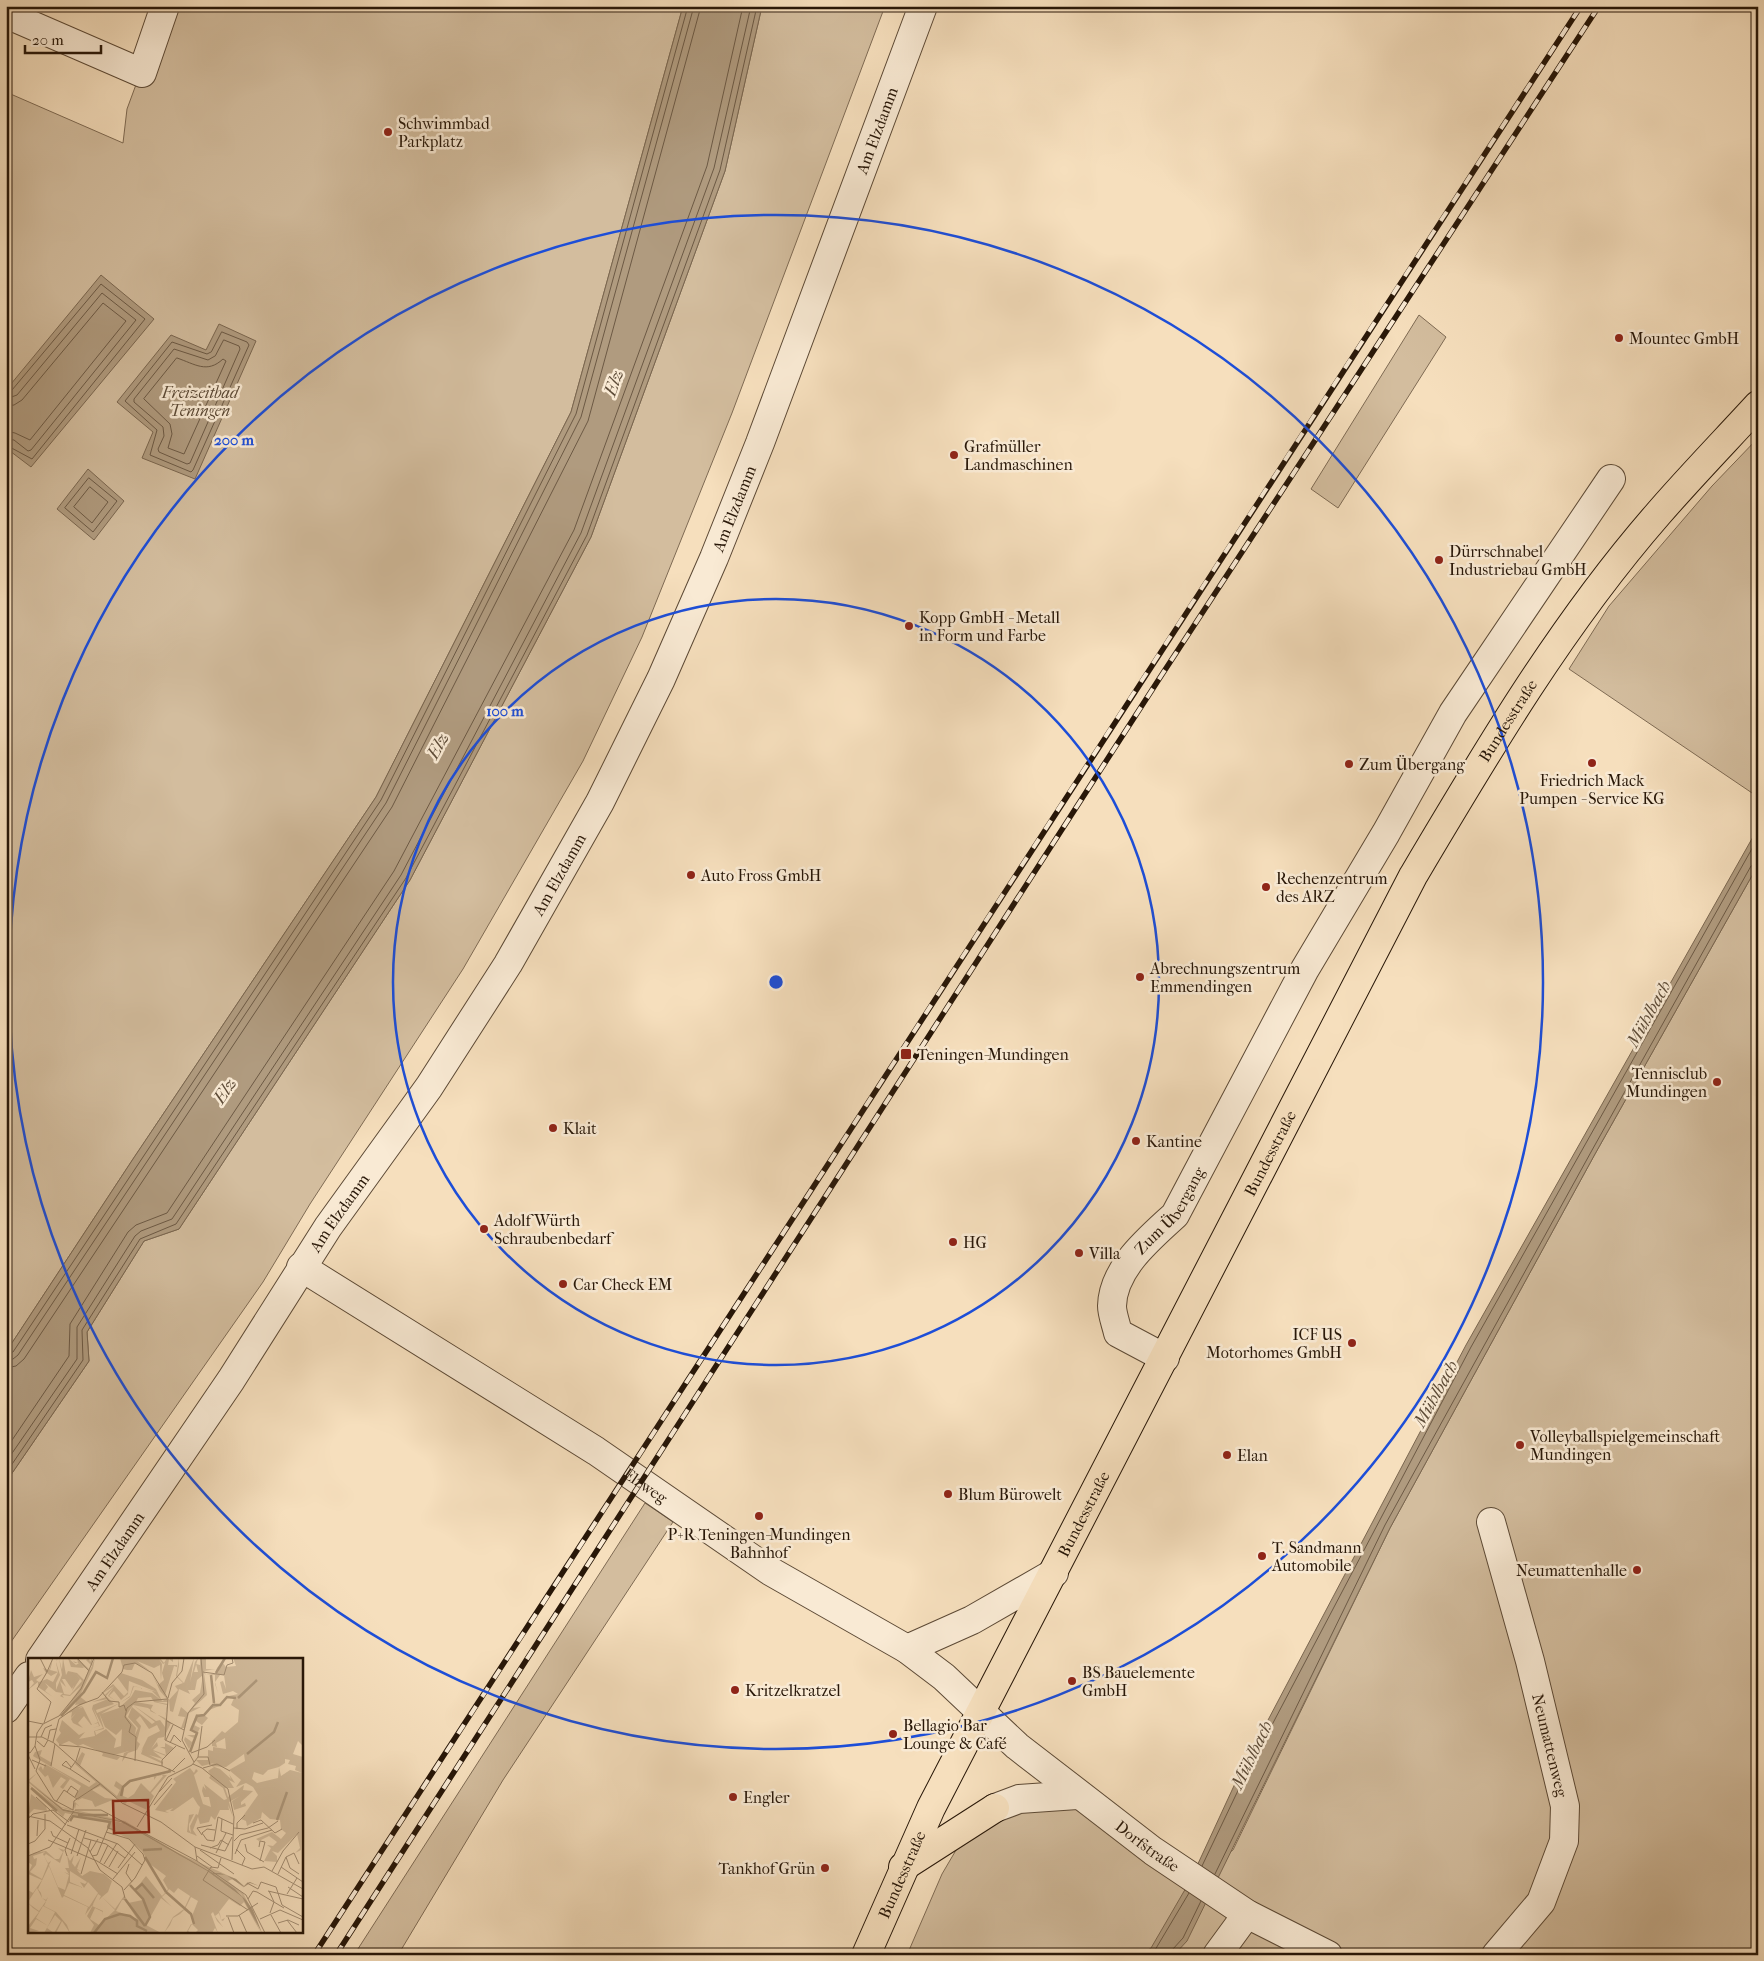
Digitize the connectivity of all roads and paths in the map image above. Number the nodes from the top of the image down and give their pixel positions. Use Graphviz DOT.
graph roads {
  1 [pos="166,6"];
  2 [pos="923,6"];
  3 [pos="6,14"];
  4 [pos="1758,405"];
  5 [pos="1611,479"];
  6 [pos="301,1267"];
  7 [pos="1165,1358"];
  8 [pos="1491,1522"];
  9 [pos="1054,1573"];
  10 [pos="907,1649"];
  11 [pos="41,1658"];
  12 [pos="28,1677"];
  13 [pos="6,1709"];
  14 [pos="981,1712"];
  15 [pos="1077,1795"];
  16 [pos="995,1808"];
  17 [pos="904,1867"];
  18 [pos="1247,1914"];
  19 [pos="866,1955"];
  20 [pos="1217,1955"];
  21 [pos="1328,1955"];
  22 [pos="1496,1955"];
  1 -- 3 [label="street"];
  2 -- 6 [label="street, Am Elzdamm"];
  4 -- 7 [label="main road, Bundesstraße"];
  5 -- 7 [label="street, Zum Übergang"];
  6 -- 10 [label="street, Elzweg"];
  6 -- 11 [label="street, Am Elzdamm"];
  7 -- 9 [label="main road, Bundesstraße"];
  8 -- 22 [label="street, Neumattenweg"];
  9 -- 10 [label="street"];
  9 -- 14 [label="main road, Bundesstraße"];
  10 -- 14 [label="street, Elzweg"];
  12 -- 13 [label="street"];
  14 -- 15 [label="street, Dorfstraße"];
  14 -- 17 [label="main road, Bundesstraße"];
  15 -- 16 [label="street"];
  15 -- 18 [label="street, Dorfstraße"];
  16 -- 17 [label="main road"];
  17 -- 19 [label="main road, Bundesstraße"];
  18 -- 20 [label="street"];
  18 -- 21 [label="street, Dorfstraße"];
}
